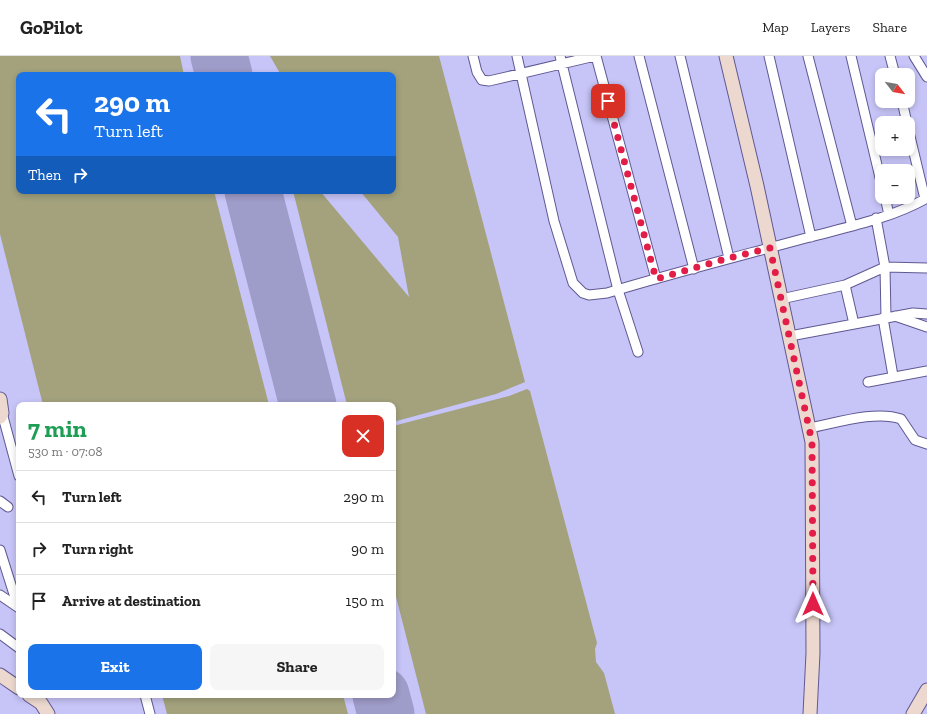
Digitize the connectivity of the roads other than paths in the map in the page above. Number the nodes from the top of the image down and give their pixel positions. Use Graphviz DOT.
graph roads {
  1 [pos="473,56"];
  2 [pos="517,56"];
  3 [pos="595,56"];
  4 [pos="638,56"];
  5 [pos="680,56"];
  6 [pos="726,56"];
  7 [pos="769,56"];
  8 [pos="808,56"];
  9 [pos="851,56"];
  10 [pos="890,56"];
  11 [pos="914,56"];
  12 [pos="561,60"];
  13 [pos="924,65"];
  14 [pos="893,68"];
  15 [pos="521,72"];
  16 [pos="927,77"];
  17 [pos="915,156"];
  18 [pos="877,164"];
  19 [pos="926,199"];
  20 [pos="887,204"];
  21 [pos="889,215"];
  22 [pos="876,218"];
  23 [pos="852,226"];
  24 [pos="811,237"];
  25 [pos="770,248"];
  26 [pos="729,258"];
  27 [pos="884,267"];
  28 [pos="927,268"];
  29 [pos="694,269"];
  30 [pos="656,279"];
  31 [pos="845,286"];
  32 [pos="618,290"];
  33 [pos="782,299"];
  34 [pos="927,314"];
  35 [pos="888,317"];
  36 [pos="854,324"];
  37 [pos="927,326"];
  38 [pos="790,336"];
  39 [pos="638,352"];
  40 [pos="927,371"];
  41 [pos="893,376"];
  42 [pos="868,382"];
  43 [pos="0,406"];
  44 [pos="810,428"];
  45 [pos="927,444"];
  46 [pos="16,465"];
  47 [pos="0,501"];
  48 [pos="8,507"];
  49 [pos="0,550"];
  50 [pos="0,595"];
  51 [pos="16,599"];
  52 [pos="16,606"];
  53 [pos="0,634"];
  54 [pos="16,646"];
  55 [pos="0,675"];
  56 [pos="16,686"];
  57 [pos="927,690"];
  58 [pos="34,698"];
  59 [pos="146,698"];
  60 [pos="927,707"];
  61 [pos="48,714"];
  62 [pos="150,714"];
  63 [pos="810,714"];
  64 [pos="913,714"];
  65 [pos="923,714"];
  1 -- 15 [label="street"];
  2 -- 15 [label="street"];
  3 -- 12 [label="street"];
  3 -- 30 [label="street"];
  4 -- 29 [label="street"];
  5 -- 26 [label="street"];
  6 -- 25 [label="street"];
  7 -- 24 [label="street"];
  8 -- 23 [label="street"];
  9 -- 18 [label="street"];
  10 -- 14 [label="street"];
  11 -- 13 [label="street"];
  12 -- 15 [label="street"];
  12 -- 32 [label="street"];
  13 -- 16 [label="street"];
  15 -- 32 [label="street"];
  17 -- 19 [label="street"];
  19 -- 21 [label="street"];
  20 -- 21 [label="street"];
  21 -- 22 [label="street"];
  22 -- 23 [label="street"];
  22 -- 27 [label="street"];
  23 -- 24 [label="street"];
  24 -- 25 [label="street"];
  25 -- 26 [label="street"];
  25 -- 33 [label="street"];
  26 -- 29 [label="street"];
  27 -- 28 [label="street"];
  27 -- 31 [label="street"];
  27 -- 35 [label="street"];
  29 -- 30 [label="street"];
  30 -- 32 [label="street"];
  31 -- 33 [label="street"];
  31 -- 36 [label="street"];
  32 -- 39 [label="street"];
  33 -- 38 [label="street"];
  34 -- 35 [label="street"];
  35 -- 36 [label="street"];
  35 -- 37 [label="street"];
  35 -- 41 [label="street"];
  36 -- 38 [label="street"];
  38 -- 44 [label="street"];
  40 -- 41 [label="street"];
  41 -- 42 [label="street"];
  43 -- 46 [label="street"];
  44 -- 45 [label="street"];
  44 -- 63 [label="street"];
  47 -- 48 [label="street"];
  49 -- 51 [label="street"];
  50 -- 52 [label="street"];
  53 -- 54 [label="street"];
  55 -- 56 [label="street"];
  57 -- 64 [label="street"];
  58 -- 61 [label="street"];
  59 -- 62 [label="street"];
  60 -- 65 [label="street"];
}
